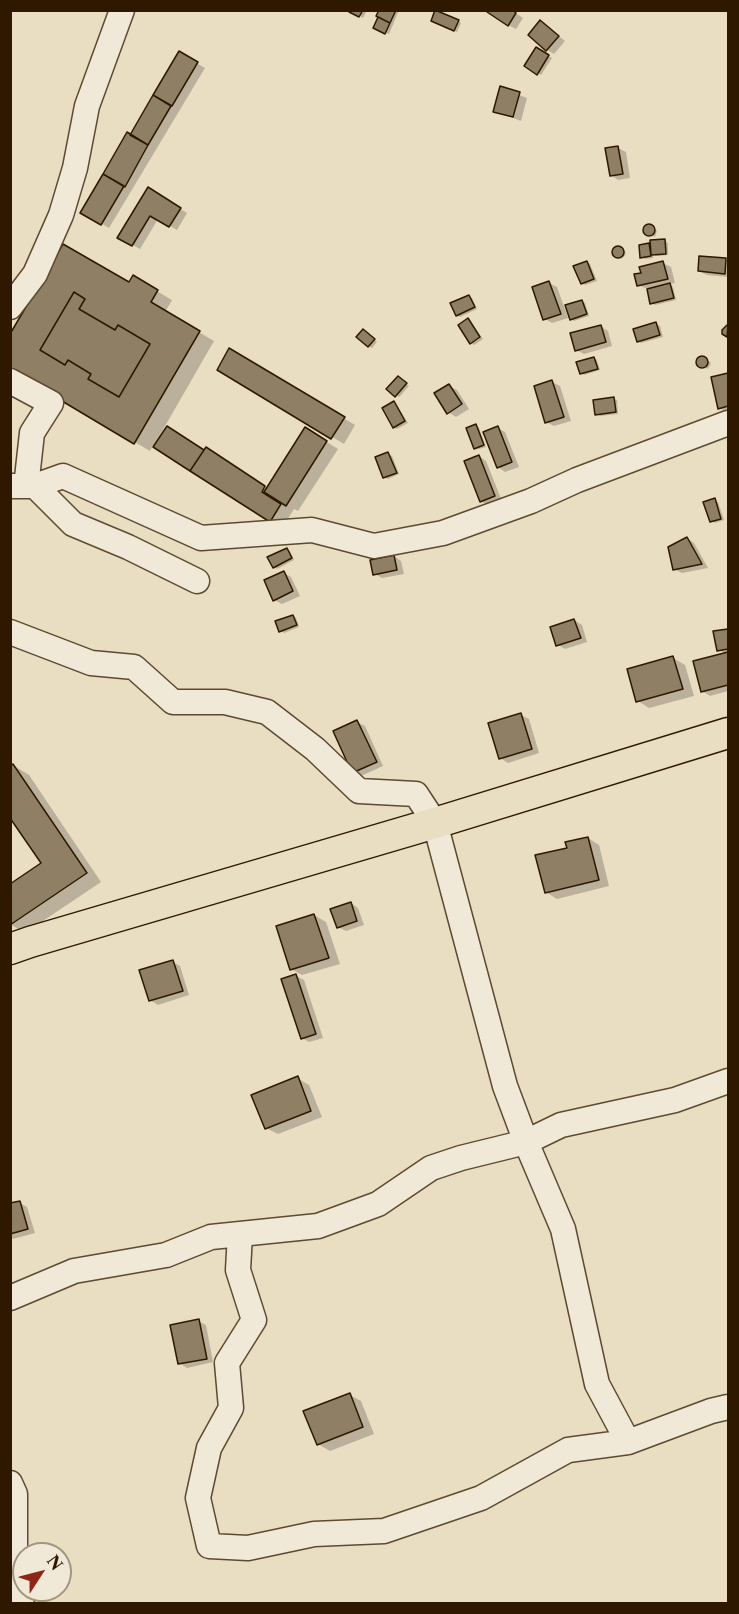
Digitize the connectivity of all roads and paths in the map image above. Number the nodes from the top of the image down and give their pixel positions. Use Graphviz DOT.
graph roads {
  1 [pos="122,10"];
  2 [pos="10,307"];
  3 [pos="10,381"];
  4 [pos="729,423"];
  5 [pos="10,486"];
  6 [pos="35,486"];
  7 [pos="197,581"];
  8 [pos="10,632"];
  9 [pos="729,733"];
  10 [pos="435,823"];
  11 [pos="10,949"];
  12 [pos="729,1081"];
  13 [pos="526,1142"];
  14 [pos="240,1234"];
  15 [pos="10,1298"];
  16 [pos="729,1407"];
  17 [pos="628,1442"];
  18 [pos="10,1483"];
  19 [pos="22,1604"];
  1 -- 2 [label="street"];
  3 -- 6 [label="street"];
  4 -- 6 [label="street"];
  5 -- 6 [label="street"];
  6 -- 7 [label="street"];
  8 -- 10 [label="street"];
  9 -- 10 [label="main road"];
  10 -- 11 [label="main road"];
  10 -- 13 [label="street"];
  12 -- 13 [label="street"];
  13 -- 14 [label="street"];
  13 -- 17 [label="street"];
  14 -- 15 [label="street"];
  14 -- 17 [label="street"];
  16 -- 17 [label="street"];
  18 -- 19 [label="street"];
}
